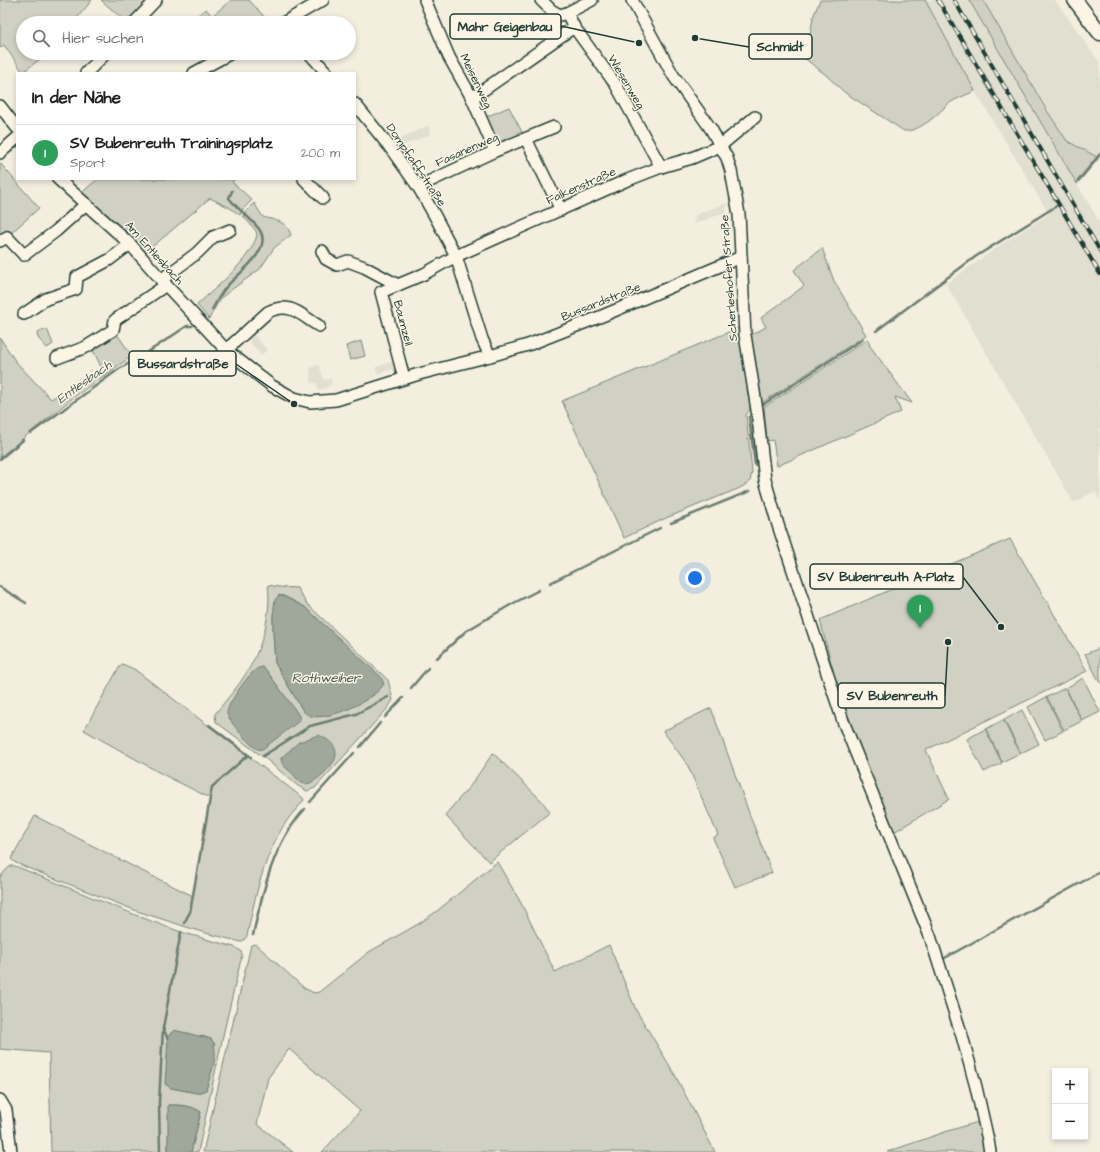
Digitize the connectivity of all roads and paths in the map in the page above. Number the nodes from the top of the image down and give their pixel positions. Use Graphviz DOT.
graph roads {
  1 [pos="156,0"];
  2 [pos="323,0"];
  3 [pos="426,0"];
  4 [pos="541,0"];
  5 [pos="592,0"];
  6 [pos="632,0"];
  7 [pos="1075,0"];
  8 [pos="566,14"];
  9 [pos="141,16"];
  10 [pos="295,16"];
  11 [pos="574,27"];
  12 [pos="1100,33"];
  13 [pos="99,60"];
  14 [pos="219,60"];
  15 [pos="315,60"];
  16 [pos="87,72"];
  17 [pos="199,72"];
  18 [pos="326,72"];
  19 [pos="472,98"];
  20 [pos="356,105"];
  21 [pos="0,106"];
  22 [pos="755,117"];
  23 [pos="16,127"];
  24 [pos="554,127"];
  25 [pos="16,139"];
  26 [pos="526,139"];
  27 [pos="720,146"];
  28 [pos="495,151"];
  29 [pos="0,153"];
  30 [pos="661,167"];
  31 [pos="59,180"];
  32 [pos="305,180"];
  33 [pos="419,188"];
  34 [pos="323,198"];
  35 [pos="86,204"];
  36 [pos="561,210"];
  37 [pos="230,230"];
  38 [pos="0,241"];
  39 [pos="130,244"];
  40 [pos="322,251"];
  41 [pos="456,256"];
  42 [pos="741,258"];
  43 [pos="348,261"];
  44 [pos="343,272"];
  45 [pos="163,282"];
  46 [pos="398,284"];
  47 [pos="24,314"];
  48 [pos="319,326"];
  49 [pos="226,350"];
  50 [pos="490,356"];
  51 [pos="57,358"];
  52 [pos="404,378"];
  53 [pos="0,1100"];
  54 [pos="11,1152"];
  55 [pos="990,1152"];
  1 -- 9 [label="street"];
  2 -- 10 [label="street"];
  3 -- 19 [label="street, Meisenweg"];
  4 -- 8 [label="street"];
  5 -- 8 [label="street"];
  6 -- 27 [label="street, Scherleshofer Straße"];
  7 -- 12 [label="main road"];
  8 -- 11 [label="street, Wiesenweg"];
  11 -- 19 [label="street"];
  11 -- 30 [label="street, Wiesenweg"];
  13 -- 16 [label="street"];
  14 -- 17 [label="street"];
  15 -- 18 [label="street"];
  19 -- 28 [label="street, Meisenweg"];
  20 -- 33 [label="street, Dompfaffstraße"];
  21 -- 23 [label="street"];
  22 -- 27 [label="street"];
  24 -- 26 [label="street, Fasanenweg"];
  25 -- 29 [label="street"];
  26 -- 28 [label="street, Fasanenweg"];
  26 -- 36 [label="street"];
  27 -- 30 [label="street, Falkenstraße"];
  27 -- 42 [label="street, Scherleshofer Straße"];
  28 -- 33 [label="street, Fasanenweg"];
  30 -- 36 [label="street, Falkenstraße"];
  31 -- 35 [label="street, Am Entlesbach"];
  32 -- 34 [label="street"];
  33 -- 41 [label="street, Dompfaffstraße"];
  35 -- 38 [label="street"];
  35 -- 39 [label="street, Am Entlesbach"];
  36 -- 41 [label="street, Falkenstraße"];
  37 -- 45 [label="street"];
  39 -- 45 [label="street, Am Entlesbach"];
  39 -- 47 [label="street"];
  40 -- 43 [label="street, Baumzeil"];
  41 -- 46 [label="street, Baumzeil"];
  41 -- 50 [label="street, Dompfaffstraße"];
  42 -- 50 [label="street, Bussardstraße"];
  42 -- 55 [label="street, Scherleshofer Straße"];
  43 -- 44 [label="street"];
  43 -- 46 [label="street, Baumzeil"];
  45 -- 49 [label="street, Am Entlesbach"];
  45 -- 51 [label="street"];
  46 -- 52 [label="street, Baumzeil"];
  48 -- 49 [label="street"];
  49 -- 52 [label="street, Bussardstraße"];
  50 -- 52 [label="street, Bussardstraße"];
  53 -- 54 [label="street"];
}
